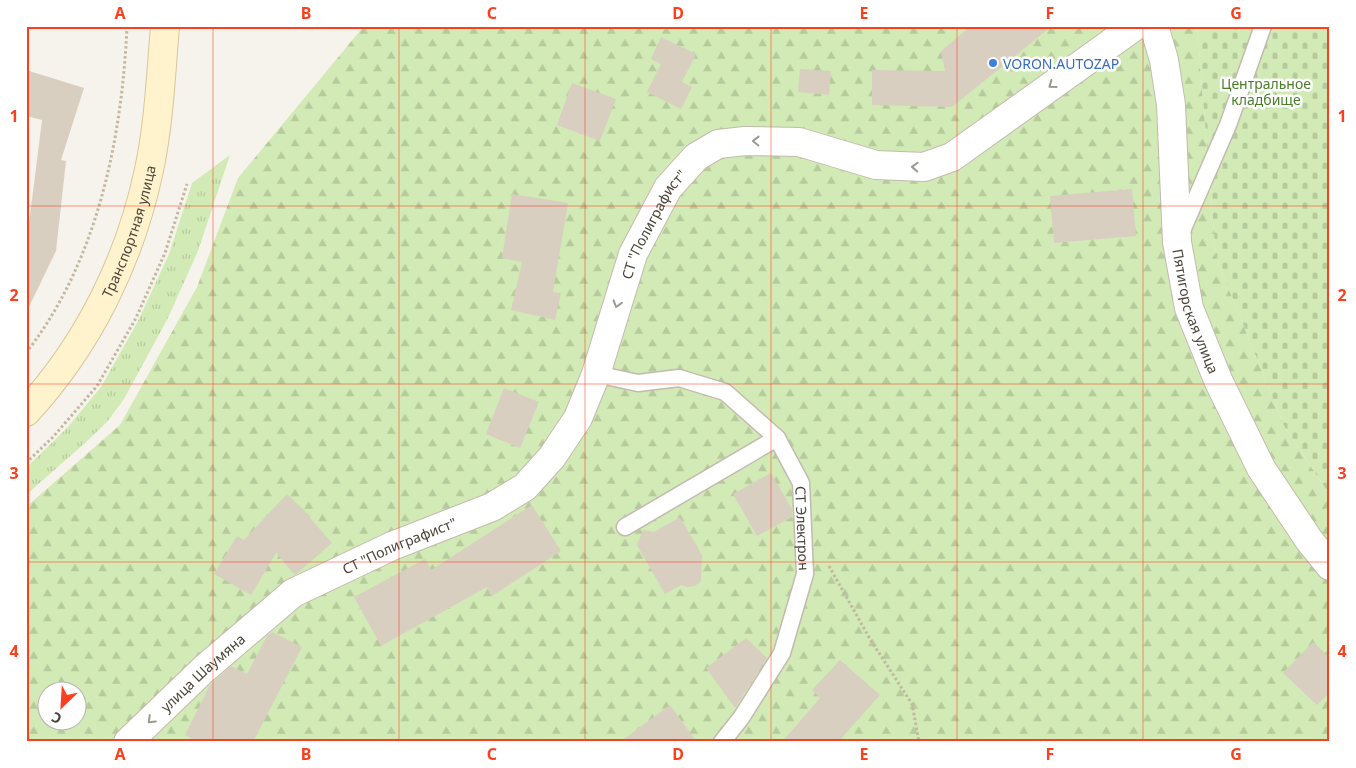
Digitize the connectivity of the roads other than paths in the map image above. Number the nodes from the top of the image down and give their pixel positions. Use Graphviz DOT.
graph roads {
  1 [pos="166,26"];
  2 [pos="1135,26"];
  3 [pos="1154,26"];
  4 [pos="1263,26"];
  5 [pos="1177,242"];
  6 [pos="596,374"];
  7 [pos="26,412"];
  8 [pos="777,438"];
  9 [pos="624,528"];
  10 [pos="1330,566"];
  11 [pos="278,605"];
  12 [pos="128,742"];
  13 [pos="722,742"];
  1 -- 7 [label="main road, Транспортная улица"];
  2 -- 6 [label="street, СТ \"Полиграфист\", one-way"];
  3 -- 5 [label="street, Пятигорская улица"];
  4 -- 5 [label="lane"];
  5 -- 10 [label="street, Пятигорская улица"];
  6 -- 8 [label="lane, СТ Электрон"];
  6 -- 11 [label="street, СТ \"Полиграфист\""];
  8 -- 9 [label="lane"];
  8 -- 13 [label="lane, СТ Электрон"];
  11 -- 12 [label="street, улица Шаумяна, one-way"];
}
